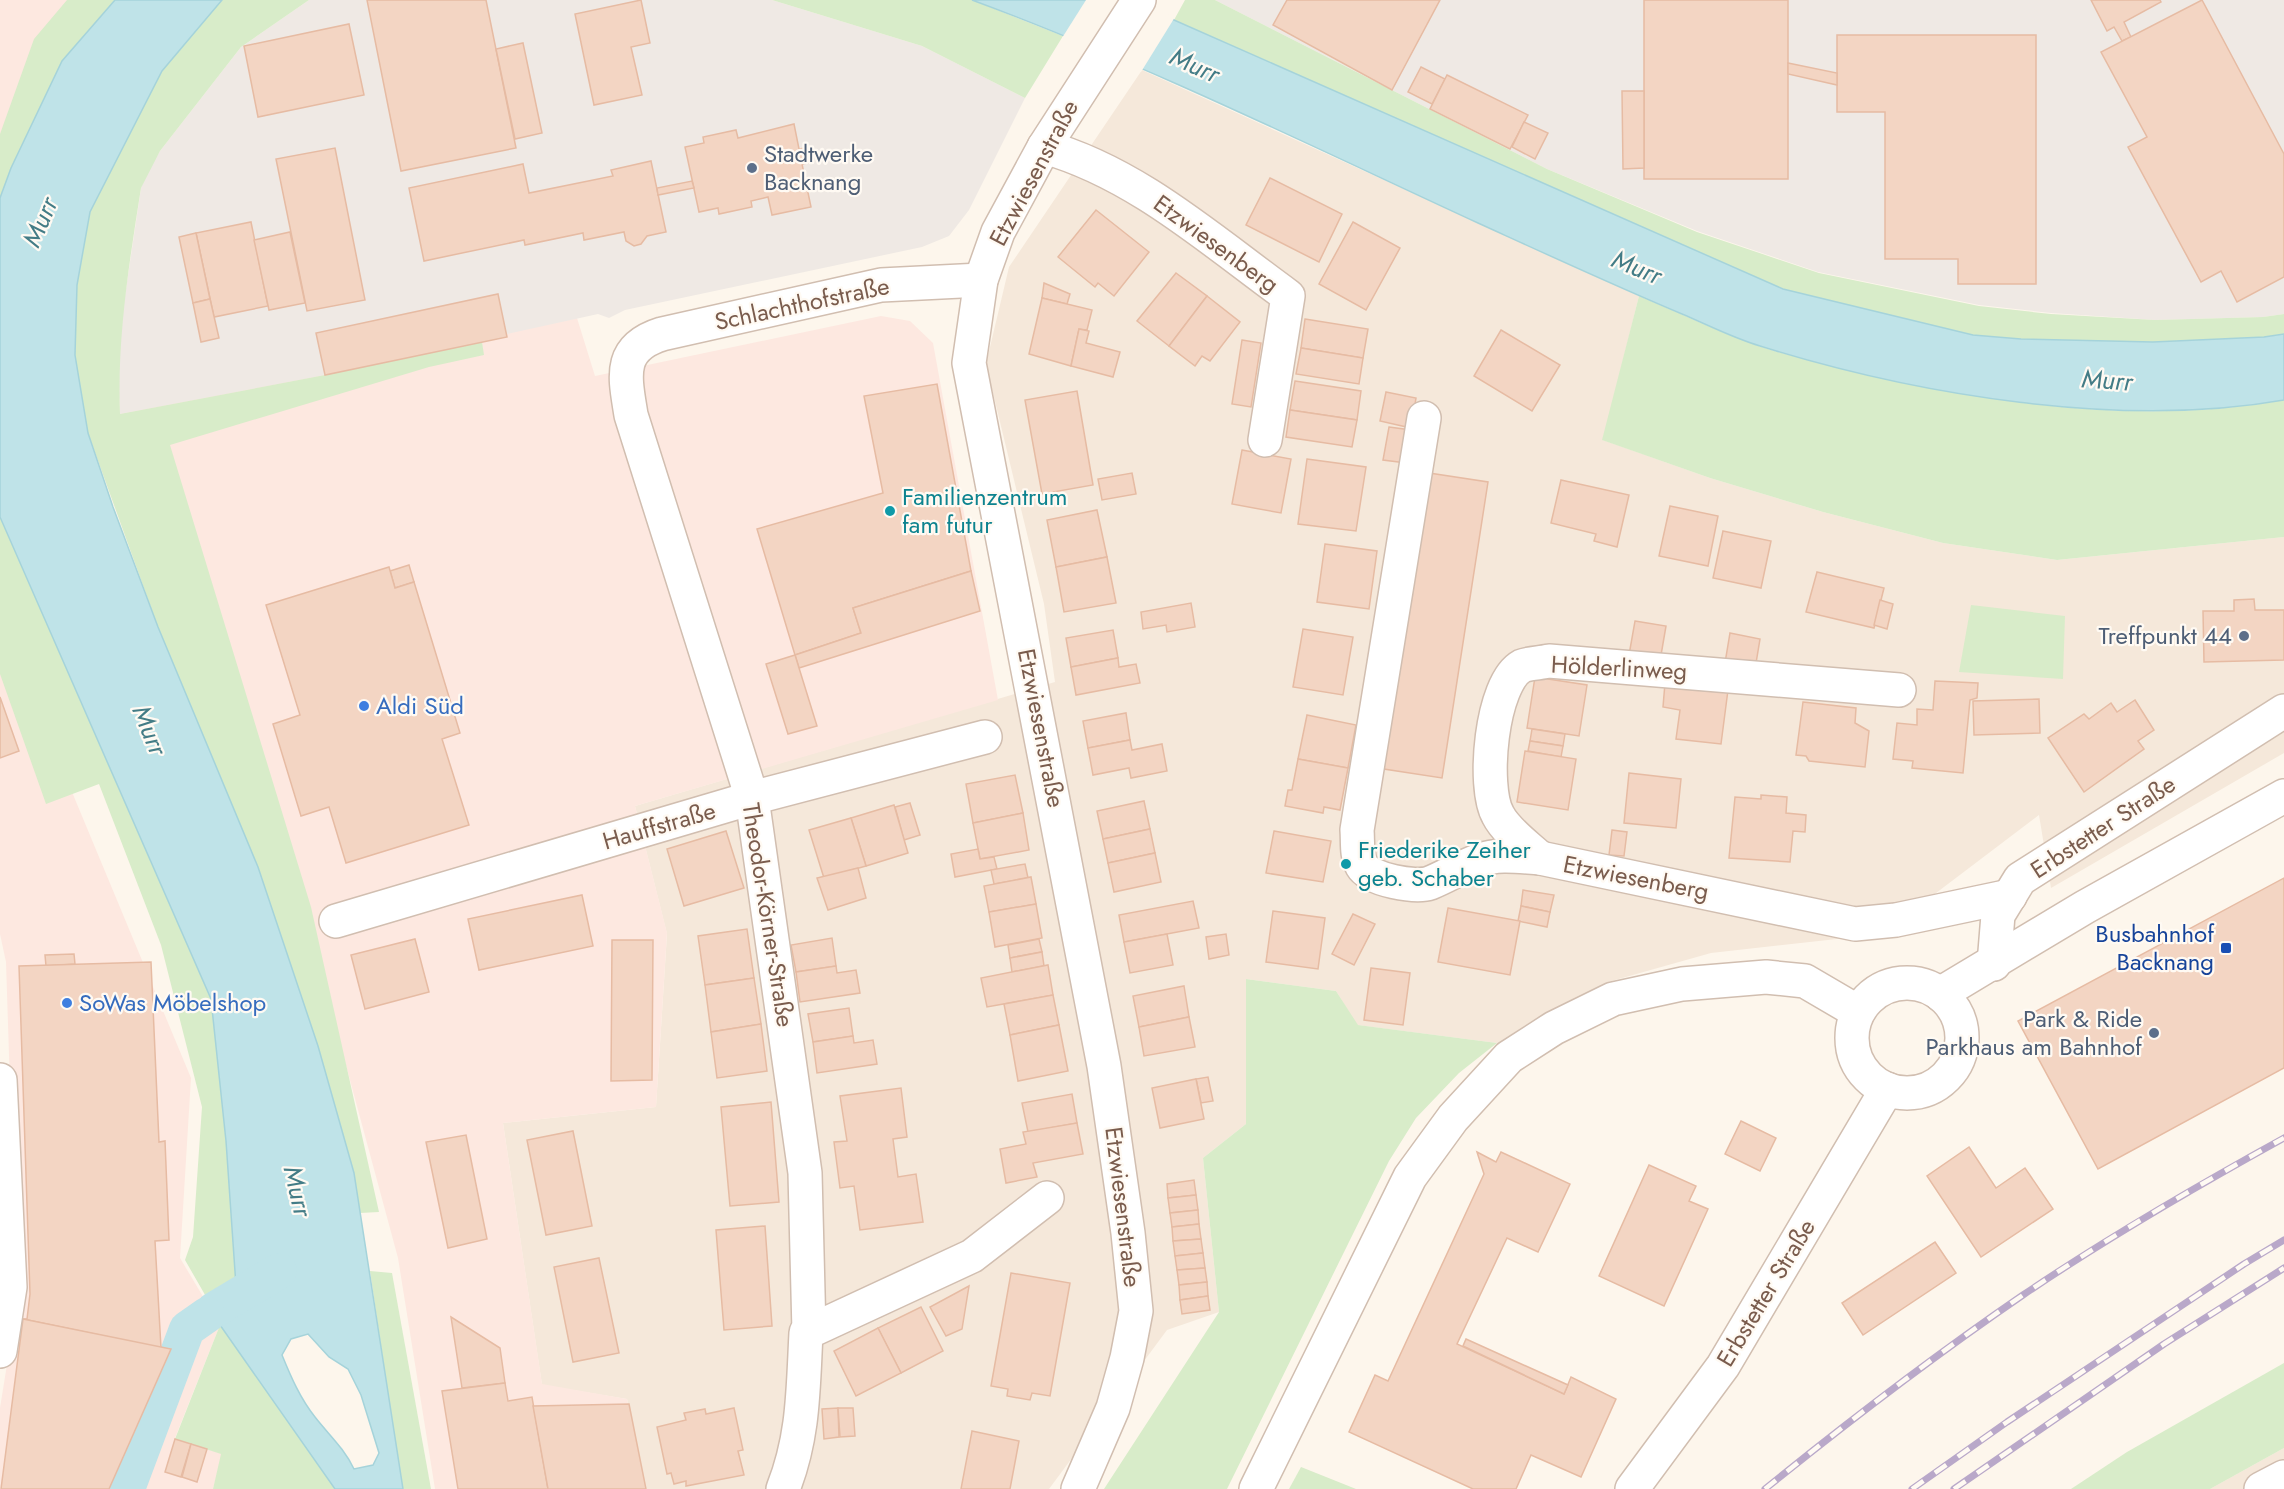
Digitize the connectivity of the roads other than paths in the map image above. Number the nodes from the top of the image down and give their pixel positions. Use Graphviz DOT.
graph roads {
  1 [pos="1138,0"];
  2 [pos="1052,134"];
  3 [pos="981,280"];
  4 [pos="631,356"];
  5 [pos="1424,418"];
  6 [pos="1265,440"];
  7 [pos="1899,690"];
  8 [pos="2284,711"];
  9 [pos="985,737"];
  10 [pos="2284,796"];
  11 [pos="752,798"];
  12 [pos="1540,858"];
  13 [pos="2010,896"];
  14 [pos="336,921"];
  15 [pos="1994,963"];
  16 [pos="1940,994"];
  17 [pos="1858,1012"];
  18 [pos="0,1080"];
  19 [pos="1887,1089"];
  20 [pos="1047,1198"];
  21 [pos="810,1332"];
  22 [pos="0,1351"];
  23 [pos="2284,1477"];
  24 [pos="783,1489"];
  25 [pos="1078,1489"];
  26 [pos="1256,1489"];
  27 [pos="1632,1489"];
  28 [pos="2261,1489"];
  1 -- 2 [label="street, Etzwiesenstraße"];
  2 -- 3 [label="street, Etzwiesenstraße"];
  2 -- 6 [label="street, Etzwiesenberg"];
  3 -- 4 [label="street, Schlachthofstraße"];
  3 -- 25 [label="street, Etzwiesenstraße"];
  4 -- 11 [label="street, Theodor-Körner-Straße"];
  5 -- 12 [label="street, Etzwiesenberg"];
  7 -- 12 [label="street, Hölderlinweg"];
  8 -- 13 [label="street, Erbstetter Straße"];
  9 -- 11 [label="street, Hauffstraße"];
  10 -- 15 [label="street"];
  11 -- 14 [label="street, Hauffstraße"];
  11 -- 21 [label="street, Theodor-Körner-Straße"];
  12 -- 13 [label="street, Etzwiesenberg"];
  13 -- 15 [label="street, Erbstetter Straße"];
  15 -- 16 [label="street"];
  16 -- 17 [label="street"];
  16 -- 19 [label="street"];
  17 -- 19 [label="street"];
  17 -- 26 [label="street"];
  18 -- 22 [label="street"];
  19 -- 27 [label="street, Erbstetter Straße"];
  20 -- 21 [label="street"];
  21 -- 24 [label="street, Theodor-Körner-Straße"];
  23 -- 28 [label="street"];
}
